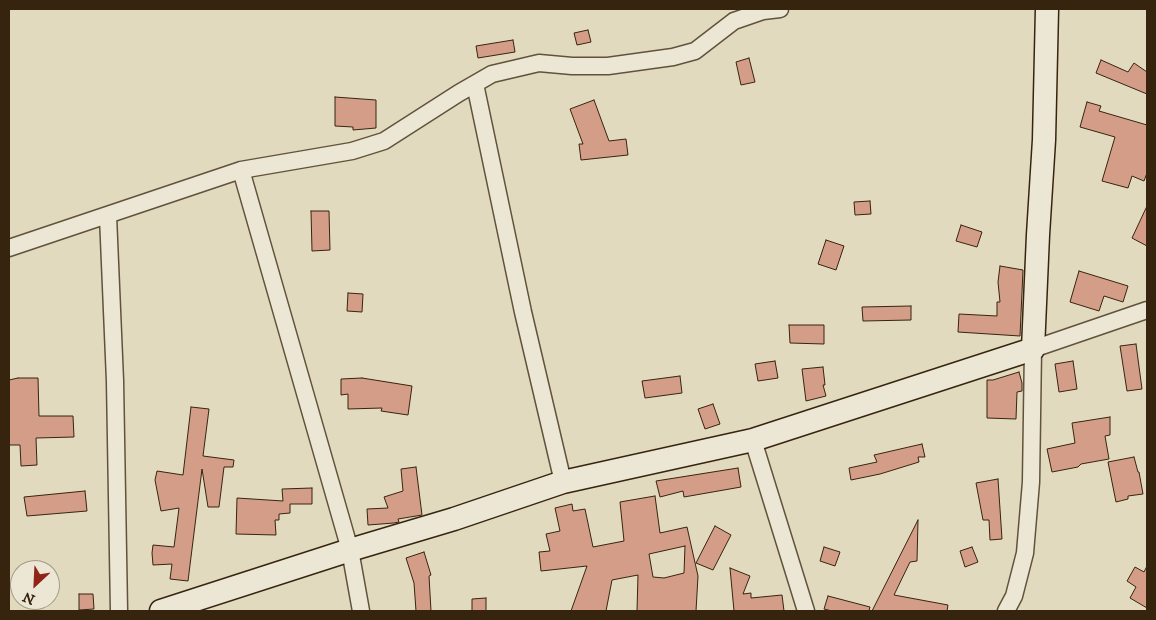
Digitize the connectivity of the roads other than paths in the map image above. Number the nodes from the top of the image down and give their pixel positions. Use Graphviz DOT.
graph roads {
  1 [pos="780,9"];
  2 [pos="1047,9"];
  3 [pos="475,84"];
  4 [pos="241,170"];
  5 [pos="108,216"];
  6 [pos="9,248"];
  7 [pos="1147,310"];
  8 [pos="1033,349"];
  9 [pos="753,440"];
  10 [pos="563,482"];
  11 [pos="350,550"];
  12 [pos="119,611"];
  13 [pos="161,611"];
  14 [pos="361,611"];
  15 [pos="806,611"];
  16 [pos="1006,611"];
  1 -- 3 [label="street"];
  2 -- 8 [label="street"];
  3 -- 4 [label="street"];
  3 -- 10 [label="street"];
  4 -- 5 [label="street"];
  4 -- 11 [label="street"];
  5 -- 6 [label="street"];
  5 -- 12 [label="street"];
  7 -- 8 [label="street"];
  8 -- 9 [label="street"];
  8 -- 16 [label="street"];
  9 -- 10 [label="street"];
  9 -- 15 [label="street"];
  10 -- 11 [label="street"];
  11 -- 13 [label="street"];
  11 -- 14 [label="street"];
}
